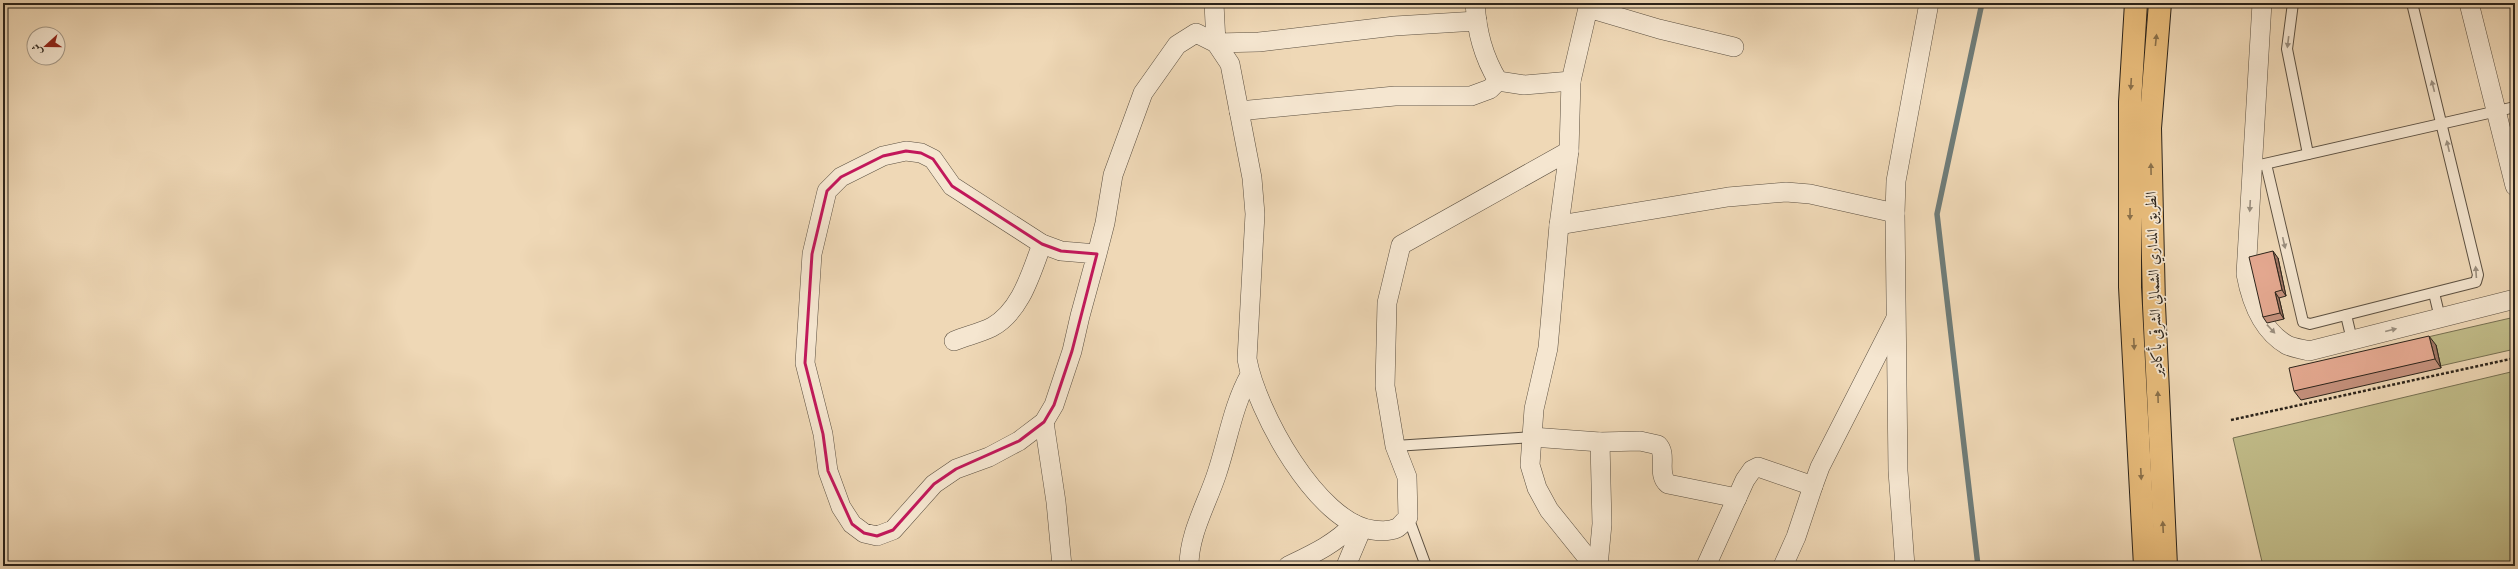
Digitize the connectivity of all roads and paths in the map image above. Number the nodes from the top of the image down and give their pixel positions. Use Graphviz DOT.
graph roads {
  1 [pos="1214,3"];
  2 [pos="1929,3"];
  3 [pos="2136,3"];
  4 [pos="2160,3"];
  5 [pos="2262,3"];
  6 [pos="2293,3"];
  7 [pos="2412,3"];
  8 [pos="2469,3"];
  9 [pos="1588,6"];
  10 [pos="1476,12"];
  11 [pos="1216,43"];
  12 [pos="1734,47"];
  13 [pos="1498,80"];
  14 [pos="1571,81"];
  15 [pos="2506,109"];
  16 [pos="1239,111"];
  17 [pos="2442,123"];
  18 [pos="1569,151"];
  19 [pos="2308,154"];
  20 [pos="2259,166"];
  21 [pos="2515,186"];
  22 [pos="1894,213"];
  23 [pos="1559,225"];
  24 [pos="1042,244"];
  25 [pos="1097,254"];
  26 [pos="2434,293"];
  27 [pos="2515,299"];
  28 [pos="2346,315"];
  29 [pos="1896,317"];
  30 [pos="2440,318"];
  31 [pos="2352,340"];
  32 [pos="954,341"];
  33 [pos="2515,358"];
  34 [pos="1250,375"];
  35 [pos="2231,420"];
  36 [pos="1044,422"];
  37 [pos="1532,437"];
  38 [pos="1600,442"];
  39 [pos="1395,446"];
  40 [pos="1813,486"];
  41 [pos="1737,498"];
  42 [pos="1408,518"];
  43 [pos="1358,526"];
  44 [pos="1062,566"];
  45 [pos="1188,566"];
  46 [pos="1288,566"];
  47 [pos="1346,566"];
  48 [pos="1426,566"];
  49 [pos="1594,566"];
  50 [pos="1598,566"];
  51 [pos="1706,566"];
  52 [pos="1783,566"];
  53 [pos="1905,566"];
  54 [pos="2145,566"];
  55 [pos="2166,566"];
  1 -- 11 [label="street"];
  2 -- 22 [label="street"];
  3 -- 54 [label="highway, الطريق المداري الشمالي الشرقي بأكادير, one-way"];
  55 -- 4 [label="highway, الطريق المداري الشمالي الشرقي بأكادير, one-way"];
  5 -- 20 [label="street"];
  6 -- 19 [label="lane, one-way"];
  17 -- 7 [label="lane, one-way"];
  8 -- 15 [label="street"];
  9 -- 12 [label="street"];
  9 -- 14 [label="street"];
  10 -- 11 [label="street"];
  10 -- 13 [label="street"];
  11 -- 16 [label="street"];
  11 -- 25 [label="street"];
  13 -- 14 [label="street"];
  13 -- 16 [label="street"];
  14 -- 18 [label="street"];
  15 -- 17 [label="lane"];
  15 -- 21 [label="street"];
  16 -- 34 [label="street"];
  17 -- 19 [label="lane"];
  26 -- 17 [label="lane, one-way"];
  18 -- 23 [label="street"];
  18 -- 39 [label="street"];
  19 -- 20 [label="lane"];
  20 -- 28 [label="lane, one-way"];
  20 -- 31 [label="street, one-way"];
  22 -- 23 [label="street"];
  22 -- 29 [label="street"];
  23 -- 37 [label="street"];
  24 -- 25 [label="street"];
  24 -- 32 [label="street"];
  24 -- 36 [label="street"];
  25 -- 36 [label="street"];
  26 -- 28 [label="lane"];
  26 -- 30 [label="lane"];
  27 -- 30 [label="street"];
  28 -- 31 [label="lane"];
  29 -- 40 [label="street"];
  29 -- 53 [label="street"];
  31 -- 30 [label="street, one-way"];
  33 -- 35 [label="path"];
  34 -- 43 [label="street"];
  34 -- 45 [label="street"];
  36 -- 44 [label="street"];
  37 -- 38 [label="street"];
  37 -- 39 [label="lane"];
  37 -- 49 [label="street"];
  38 -- 41 [label="street"];
  38 -- 50 [label="street"];
  39 -- 42 [label="street"];
  40 -- 41 [label="street"];
  40 -- 52 [label="street"];
  41 -- 51 [label="street"];
  42 -- 43 [label="street"];
  42 -- 48 [label="lane"];
  43 -- 46 [label="street"];
  43 -- 47 [label="street"];
}
